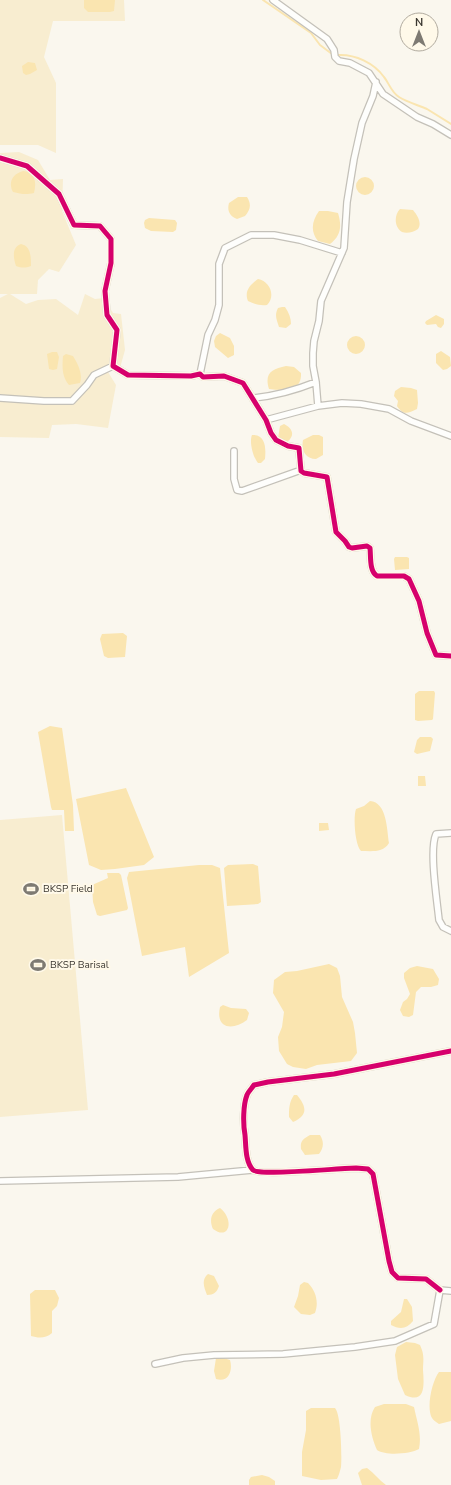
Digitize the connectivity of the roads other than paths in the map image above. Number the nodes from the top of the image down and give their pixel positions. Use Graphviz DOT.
graph roads {
  1 [pos="273,0"];
  2 [pos="376,82"];
  3 [pos="451,135"];
  4 [pos="0,158"];
  5 [pos="342,253"];
  6 [pos="113,366"];
  7 [pos="200,374"];
  8 [pos="316,382"];
  9 [pos="0,398"];
  10 [pos="253,398"];
  11 [pos="318,406"];
  12 [pos="266,420"];
  13 [pos="451,436"];
  14 [pos="234,451"];
  15 [pos="301,470"];
  16 [pos="451,656"];
  17 [pos="451,833"];
  18 [pos="451,931"];
  19 [pos="451,1051"];
  20 [pos="252,1170"];
  21 [pos="0,1181"];
  22 [pos="440,1290"];
  23 [pos="451,1291"];
  24 [pos="155,1364"];
  1 -- 2 [label="street"];
  2 -- 3 [label="street"];
  2 -- 5 [label="street"];
  4 -- 6 [label="street"];
  5 -- 7 [label="street"];
  5 -- 8 [label="street"];
  6 -- 7 [label="street"];
  6 -- 9 [label="street"];
  7 -- 10 [label="street"];
  8 -- 10 [label="street"];
  8 -- 11 [label="street"];
  10 -- 12 [label="street"];
  11 -- 12 [label="street"];
  11 -- 13 [label="street"];
  12 -- 15 [label="street"];
  14 -- 15 [label="street"];
  15 -- 16 [label="street"];
  17 -- 18 [label="street"];
  19 -- 20 [label="street"];
  20 -- 21 [label="street"];
  20 -- 22 [label="street"];
  22 -- 23 [label="street"];
  22 -- 24 [label="street"];
}
